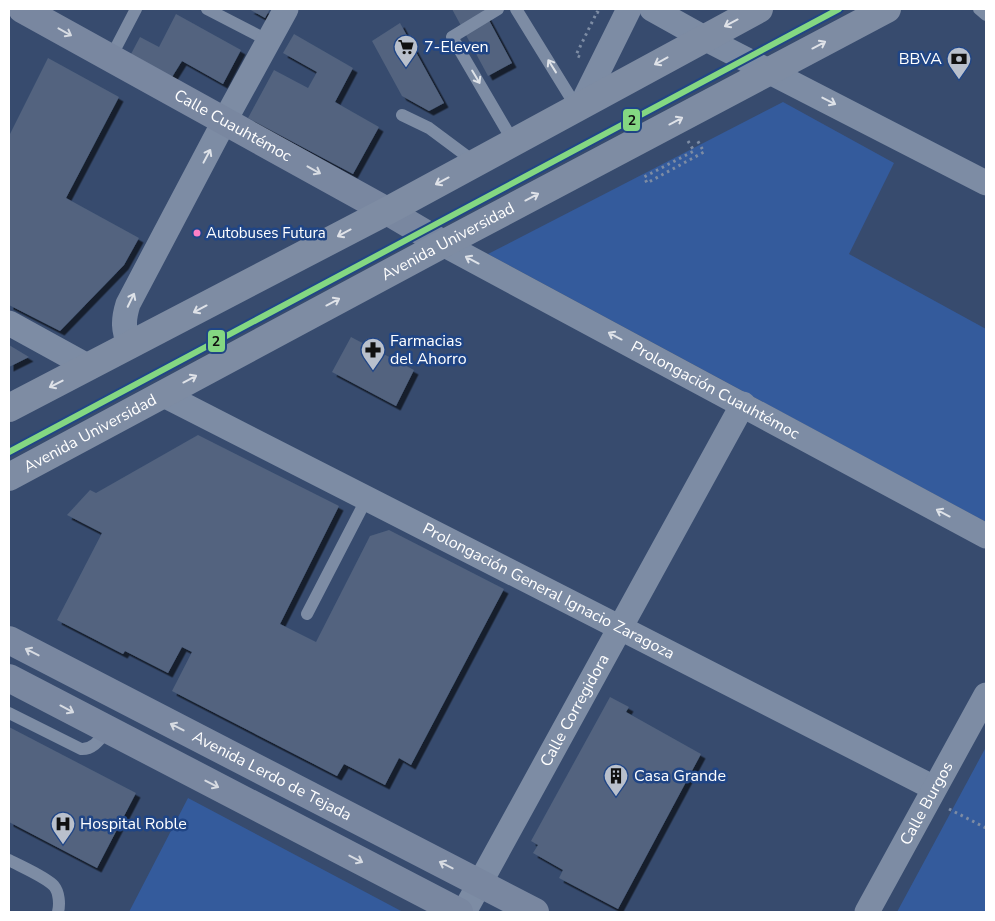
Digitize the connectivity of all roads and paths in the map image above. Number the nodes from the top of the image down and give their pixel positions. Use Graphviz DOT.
graph roads {
  1 [pos="22,9"];
  2 [pos="136,9"];
  3 [pos="207,9"];
  4 [pos="286,9"];
  5 [pos="498,9"];
  6 [pos="516,9"];
  7 [pos="629,9"];
  8 [pos="652,9"];
  9 [pos="759,9"];
  10 [pos="887,9"];
  11 [pos="979,9"];
  12 [pos="986,16"];
  13 [pos="704,38"];
  14 [pos="269,41"];
  15 [pos="111,57"];
  16 [pos="770,71"];
  17 [pos="579,107"];
  18 [pos="402,115"];
  19 [pos="226,120"];
  20 [pos="514,143"];
  21 [pos="694,151"];
  22 [pos="704,152"];
  23 [pos="476,163"];
  24 [pos="986,183"];
  25 [pos="388,211"];
  26 [pos="443,244"];
  27 [pos="9,323"];
  28 [pos="130,346"];
  29 [pos="89,367"];
  30 [pos="162,394"];
  31 [pos="743,404"];
  32 [pos="9,408"];
  33 [pos="9,477"];
  34 [pos="367,498"];
  35 [pos="986,536"];
  36 [pos="307,614"];
  37 [pos="620,628"];
  38 [pos="9,640"];
  39 [pos="9,678"];
  40 [pos="986,695"];
  41 [pos="9,713"];
  42 [pos="108,730"];
  43 [pos="932,793"];
  44 [pos="986,828"];
  45 [pos="9,860"];
  46 [pos="480,883"];
  47 [pos="58,912"];
  48 [pos="459,912"];
  49 [pos="464,912"];
  50 [pos="535,912"];
  51 [pos="867,912"];
  1 -- 15 [label="street, Calle Cuauhtémoc, one-way"];
  2 -- 15 [label="lane"];
  3 -- 14 [label="lane"];
  4 -- 14 [label="street"];
  5 -- 20 [label="lane, one-way"];
  17 -- 6 [label="lane, one-way"];
  7 -- 17 [label="street"];
  8 -- 13 [label="street"];
  9 -- 13 [label="highway, one-way"];
  16 -- 10 [label="highway, Avenida Universidad, one-way"];
  11 -- 12 [label="lane"];
  13 -- 16 [label="street"];
  13 -- 17 [label="highway, one-way"];
  14 -- 19 [label="street"];
  15 -- 19 [label="street, Calle Cuauhtémoc"];
  16 -- 24 [label="street, one-way"];
  26 -- 16 [label="highway, Avenida Universidad, one-way"];
  17 -- 20 [label="highway"];
  18 -- 23 [label="lane"];
  19 -- 25 [label="street, Calle Cuauhtémoc, one-way"];
  28 -- 19 [label="street, one-way"];
  20 -- 23 [label="highway"];
  21 -- 22 [label="path"];
  23 -- 25 [label="highway, one-way"];
  25 -- 26 [label="street, Calle Cuauhtémoc"];
  25 -- 28 [label="highway, one-way"];
  30 -- 26 [label="highway, Avenida Universidad, one-way"];
  31 -- 26 [label="street, Prolongación Cuauhtémoc, one-way"];
  27 -- 29 [label="street"];
  28 -- 29 [label="highway"];
  29 -- 32 [label="highway, one-way"];
  30 -- 33 [label="highway, Avenida Universidad"];
  30 -- 34 [label="street, Prolongación General Ignacio Zaragoza"];
  35 -- 31 [label="street, Prolongación Cuauhtémoc, one-way"];
  31 -- 37 [label="street, Calle Corregidora"];
  34 -- 36 [label="lane"];
  34 -- 37 [label="street, Prolongación General Ignacio Zaragoza"];
  37 -- 43 [label="street, Prolongación General Ignacio Zaragoza"];
  37 -- 46 [label="street, Calle Corregidora"];
  46 -- 38 [label="street, Avenida Lerdo de Tejada, one-way"];
  39 -- 42 [label="street, Avenida Lerdo de Tejada, one-way"];
  40 -- 43 [label="street, Calle Burgos"];
  41 -- 42 [label="lane"];
  42 -- 48 [label="street, Avenida Lerdo de Tejada, one-way"];
  43 -- 44 [label="path"];
  43 -- 51 [label="street, Calle Burgos"];
  45 -- 47 [label="lane"];
  46 -- 49 [label="street, Calle Corregidora"];
  46 -- 50 [label="street, Avenida Lerdo de Tejada"];
}
